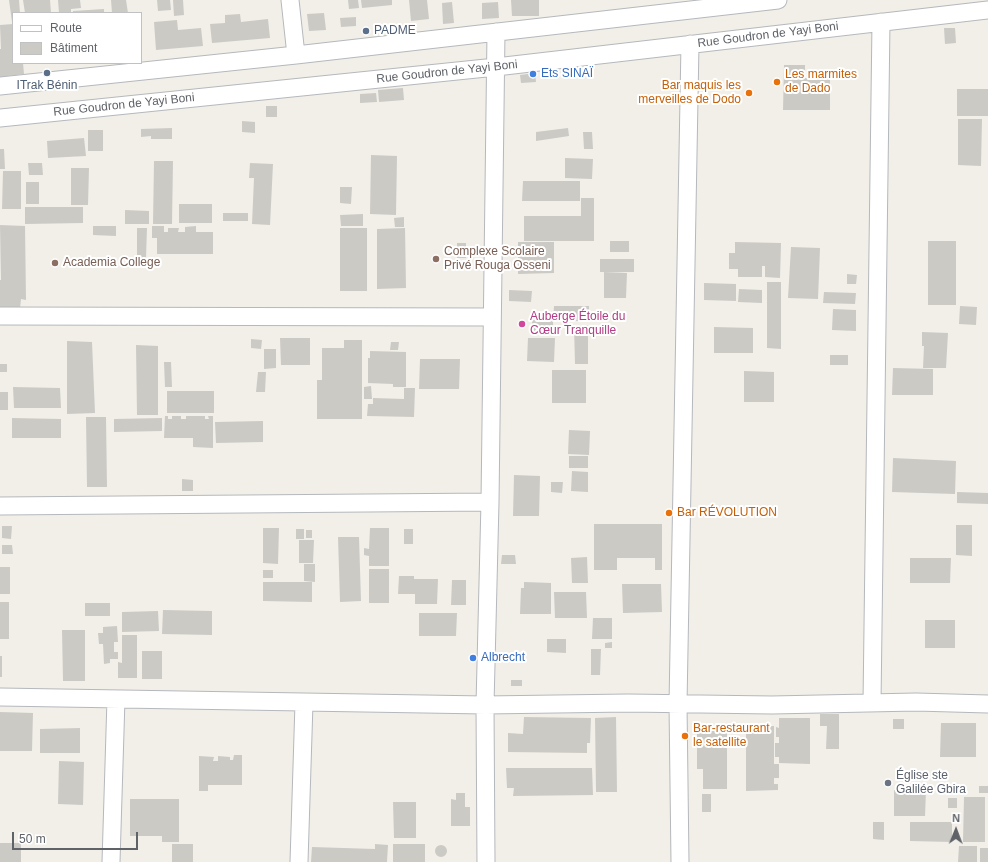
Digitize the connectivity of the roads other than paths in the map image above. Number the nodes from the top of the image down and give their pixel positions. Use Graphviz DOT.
graph roads {
  1 [pos="290,0"];
  2 [pos="778,0"];
  3 [pos="988,10"];
  4 [pos="881,22"];
  5 [pos="496,32"];
  6 [pos="690,44"];
  7 [pos="296,55"];
  8 [pos="496,67"];
  9 [pos="0,86"];
  10 [pos="0,118"];
  11 [pos="0,316"];
  12 [pos="491,317"];
  13 [pos="490,502"];
  14 [pos="0,506"];
  15 [pos="0,697"];
  16 [pos="116,699"];
  17 [pos="304,703"];
  18 [pos="872,703"];
  19 [pos="678,704"];
  20 [pos="988,704"];
  21 [pos="485,705"];
  22 [pos="111,862"];
  23 [pos="299,862"];
  24 [pos="486,862"];
  25 [pos="680,862"];
  1 -- 7 [label="street"];
  2 -- 5 [label="street"];
  3 -- 4 [label="street, Rue Goudron de Yayi Boni"];
  4 -- 6 [label="street, Rue Goudron de Yayi Boni"];
  4 -- 18 [label="street"];
  5 -- 7 [label="street"];
  5 -- 8 [label="street"];
  6 -- 8 [label="street, Rue Goudron de Yayi Boni"];
  6 -- 19 [label="street"];
  7 -- 9 [label="street"];
  8 -- 10 [label="street, Rue Goudron de Yayi Boni"];
  8 -- 12 [label="street"];
  11 -- 12 [label="street"];
  12 -- 13 [label="street"];
  13 -- 14 [label="street"];
  13 -- 21 [label="street"];
  15 -- 16 [label="street"];
  16 -- 17 [label="street"];
  16 -- 22 [label="street"];
  17 -- 21 [label="street"];
  17 -- 23 [label="street"];
  18 -- 19 [label="street"];
  18 -- 20 [label="street"];
  19 -- 21 [label="street"];
  19 -- 25 [label="street"];
  21 -- 24 [label="street"];
}
